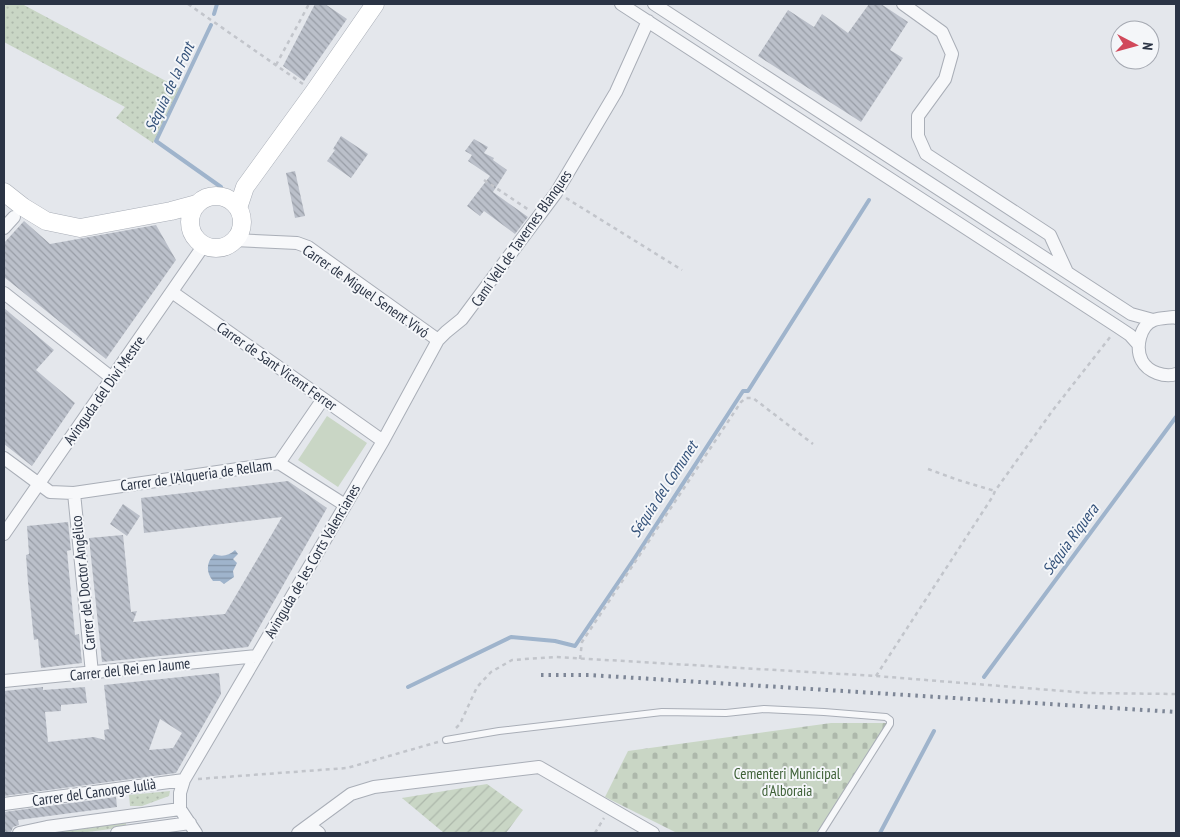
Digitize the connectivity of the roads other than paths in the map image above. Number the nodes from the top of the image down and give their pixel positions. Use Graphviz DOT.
graph roads {
  1 [pos="375,4"];
  2 [pos="621,4"];
  3 [pos="654,4"];
  4 [pos="903,4"];
  5 [pos="648,21"];
  6 [pos="245,187"];
  7 [pos="4,192"];
  8 [pos="223,197"];
  9 [pos="197,204"];
  10 [pos="238,208"];
  11 [pos="171,211"];
  12 [pos="14,217"];
  13 [pos="190,222"];
  14 [pos="4,228"];
  15 [pos="234,240"];
  16 [pos="204,245"];
  17 [pos="1067,272"];
  18 [pos="172,292"];
  19 [pos="4,293"];
  20 [pos="1176,317"];
  21 [pos="1154,320"];
  22 [pos="438,340"];
  23 [pos="1138,344"];
  24 [pos="1176,374"];
  25 [pos="112,378"];
  26 [pos="324,399"];
  27 [pos="383,441"];
  28 [pos="4,458"];
  29 [pos="279,463"];
  30 [pos="38,484"];
  31 [pos="74,493"];
  32 [pos="345,505"];
  33 [pos="4,534"];
  34 [pos="256,656"];
  35 [pos="92,672"];
  36 [pos="4,681"];
  37 [pos="446,740"];
  38 [pos="184,780"];
  39 [pos="4,804"];
  40 [pos="180,809"];
  41 [pos="193,828"];
  42 [pos="314,829"];
  43 [pos="19,833"];
  44 [pos="117,833"];
  45 [pos="298,833"];
  46 [pos="653,833"];
  47 [pos="821,833"];
  1 -- 6 [label="street"];
  2 -- 5 [label="street"];
  3 -- 17 [label="street"];
  4 -- 17 [label="street"];
  5 -- 22 [label="street, Camí Vell de Tavernes Blanques"];
  5 -- 23 [label="street"];
  6 -- 8 [label="street"];
  6 -- 10 [label="street"];
  7 -- 11 [label="street"];
  8 -- 9 [label="street"];
  8 -- 10 [label="street"];
  9 -- 11 [label="street"];
  9 -- 13 [label="street"];
  10 -- 15 [label="street"];
  11 -- 13 [label="street"];
  12 -- 14 [label="street"];
  13 -- 16 [label="street"];
  15 -- 16 [label="street"];
  15 -- 22 [label="street, Carrer de Miguel Senent Vivó"];
  16 -- 18 [label="street, Avinguda del Diví Mestre"];
  17 -- 21 [label="street"];
  18 -- 25 [label="street, Avinguda del Diví Mestre"];
  18 -- 26 [label="street, Carrer de Sant Vicent Ferrer"];
  19 -- 25 [label="street"];
  20 -- 21 [label="street"];
  21 -- 23 [label="street"];
  22 -- 27 [label="street, Avinguda de les Corts Valencianes"];
  23 -- 24 [label="street"];
  25 -- 30 [label="street, Avinguda del Diví Mestre"];
  26 -- 27 [label="street, Carrer de Sant Vicent Ferrer"];
  26 -- 29 [label="street"];
  27 -- 32 [label="street, Avinguda de les Corts Valencianes"];
  28 -- 30 [label="street, Carrer de l'Alqueria de Rellam"];
  29 -- 31 [label="street, Carrer de l'Alqueria de Rellam"];
  29 -- 32 [label="street, Carrer de l'Alqueria de Rellam"];
  30 -- 31 [label="street, Carrer de l'Alqueria de Rellam"];
  30 -- 33 [label="street, Avinguda del Diví Mestre"];
  31 -- 35 [label="street, Carrer del Doctor Angélico"];
  32 -- 34 [label="street, Avinguda de les Corts Valencianes"];
  34 -- 35 [label="street, Carrer del Rei en Jaume"];
  34 -- 38 [label="street, Avinguda de les Corts Valencianes"];
  35 -- 36 [label="street, Carrer del Rei en Jaume"];
  37 -- 47 [label="lane"];
  38 -- 39 [label="street, Carrer del Canonge Julià"];
  38 -- 40 [label="street"];
  40 -- 41 [label="street"];
  40 -- 43 [label="street"];
  41 -- 44 [label="street"];
  42 -- 45 [label="street"];
  42 -- 46 [label="street"];
}
